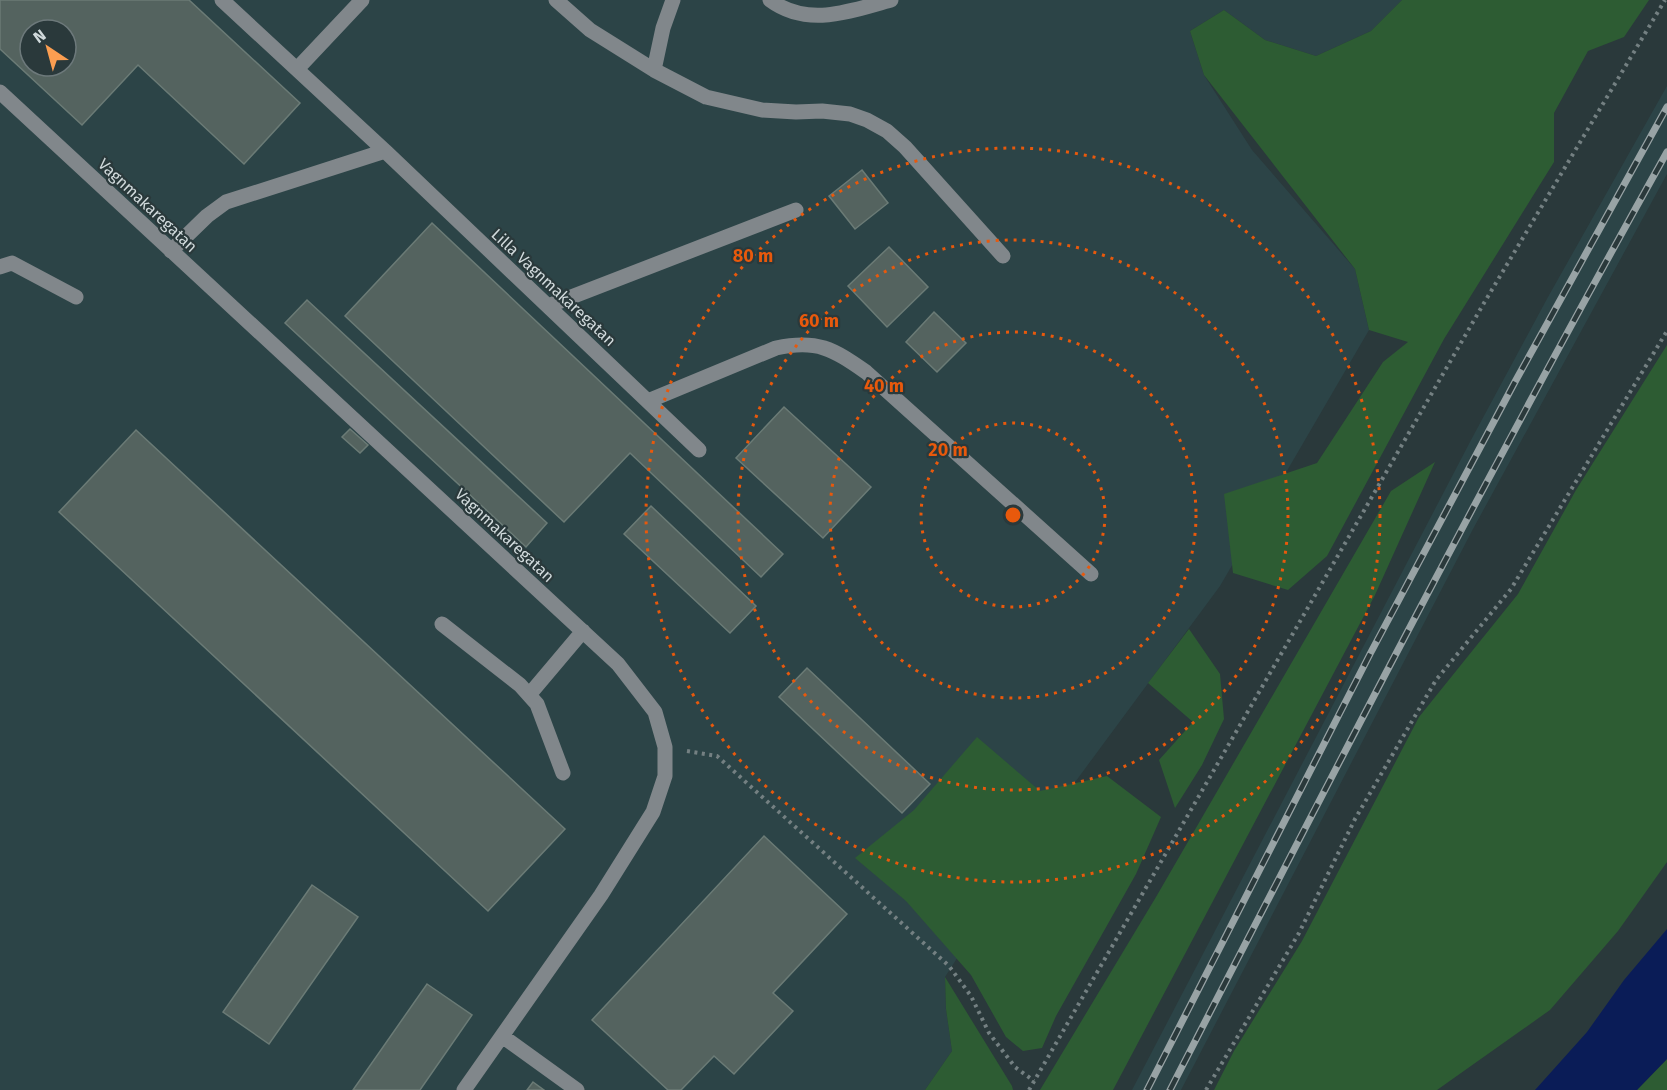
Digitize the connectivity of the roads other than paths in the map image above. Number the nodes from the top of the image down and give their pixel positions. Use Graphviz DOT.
graph roads {
  1 [pos="222,0"];
  2 [pos="362,0"];
  3 [pos="556,0"];
  4 [pos="673,0"];
  5 [pos="770,0"];
  6 [pos="891,0"];
  7 [pos="297,69"];
  8 [pos="654,70"];
  9 [pos="0,92"];
  10 [pos="385,151"];
  11 [pos="796,210"];
  12 [pos="171,251"];
  13 [pos="1004,256"];
  14 [pos="0,267"];
  15 [pos="76,297"];
  16 [pos="548,306"];
  17 [pos="648,400"];
  18 [pos="699,450"];
  19 [pos="1091,574"];
  20 [pos="442,624"];
  21 [pos="583,631"];
  22 [pos="529,695"];
  23 [pos="563,773"];
  24 [pos="502,1036"];
  25 [pos="464,1090"];
  26 [pos="577,1090"];
  1 -- 7 [label="street, Lilla Vagnmakaregatan"];
  2 -- 7 [label="street"];
  3 -- 8 [label="street"];
  4 -- 8 [label="street"];
  5 -- 6 [label="street"];
  7 -- 10 [label="street, Lilla Vagnmakaregatan"];
  8 -- 13 [label="street"];
  9 -- 12 [label="street, Vagnmakaregatan"];
  10 -- 12 [label="street"];
  10 -- 16 [label="street, Lilla Vagnmakaregatan"];
  11 -- 16 [label="street"];
  12 -- 21 [label="street, Vagnmakaregatan"];
  14 -- 15 [label="street"];
  16 -- 17 [label="street, Lilla Vagnmakaregatan"];
  17 -- 18 [label="street, Lilla Vagnmakaregatan"];
  17 -- 19 [label="street"];
  20 -- 22 [label="street"];
  21 -- 22 [label="street"];
  21 -- 24 [label="street, Vagnmakaregatan"];
  22 -- 23 [label="street"];
  24 -- 25 [label="street, Vagnmakaregatan"];
  24 -- 26 [label="street"];
}
